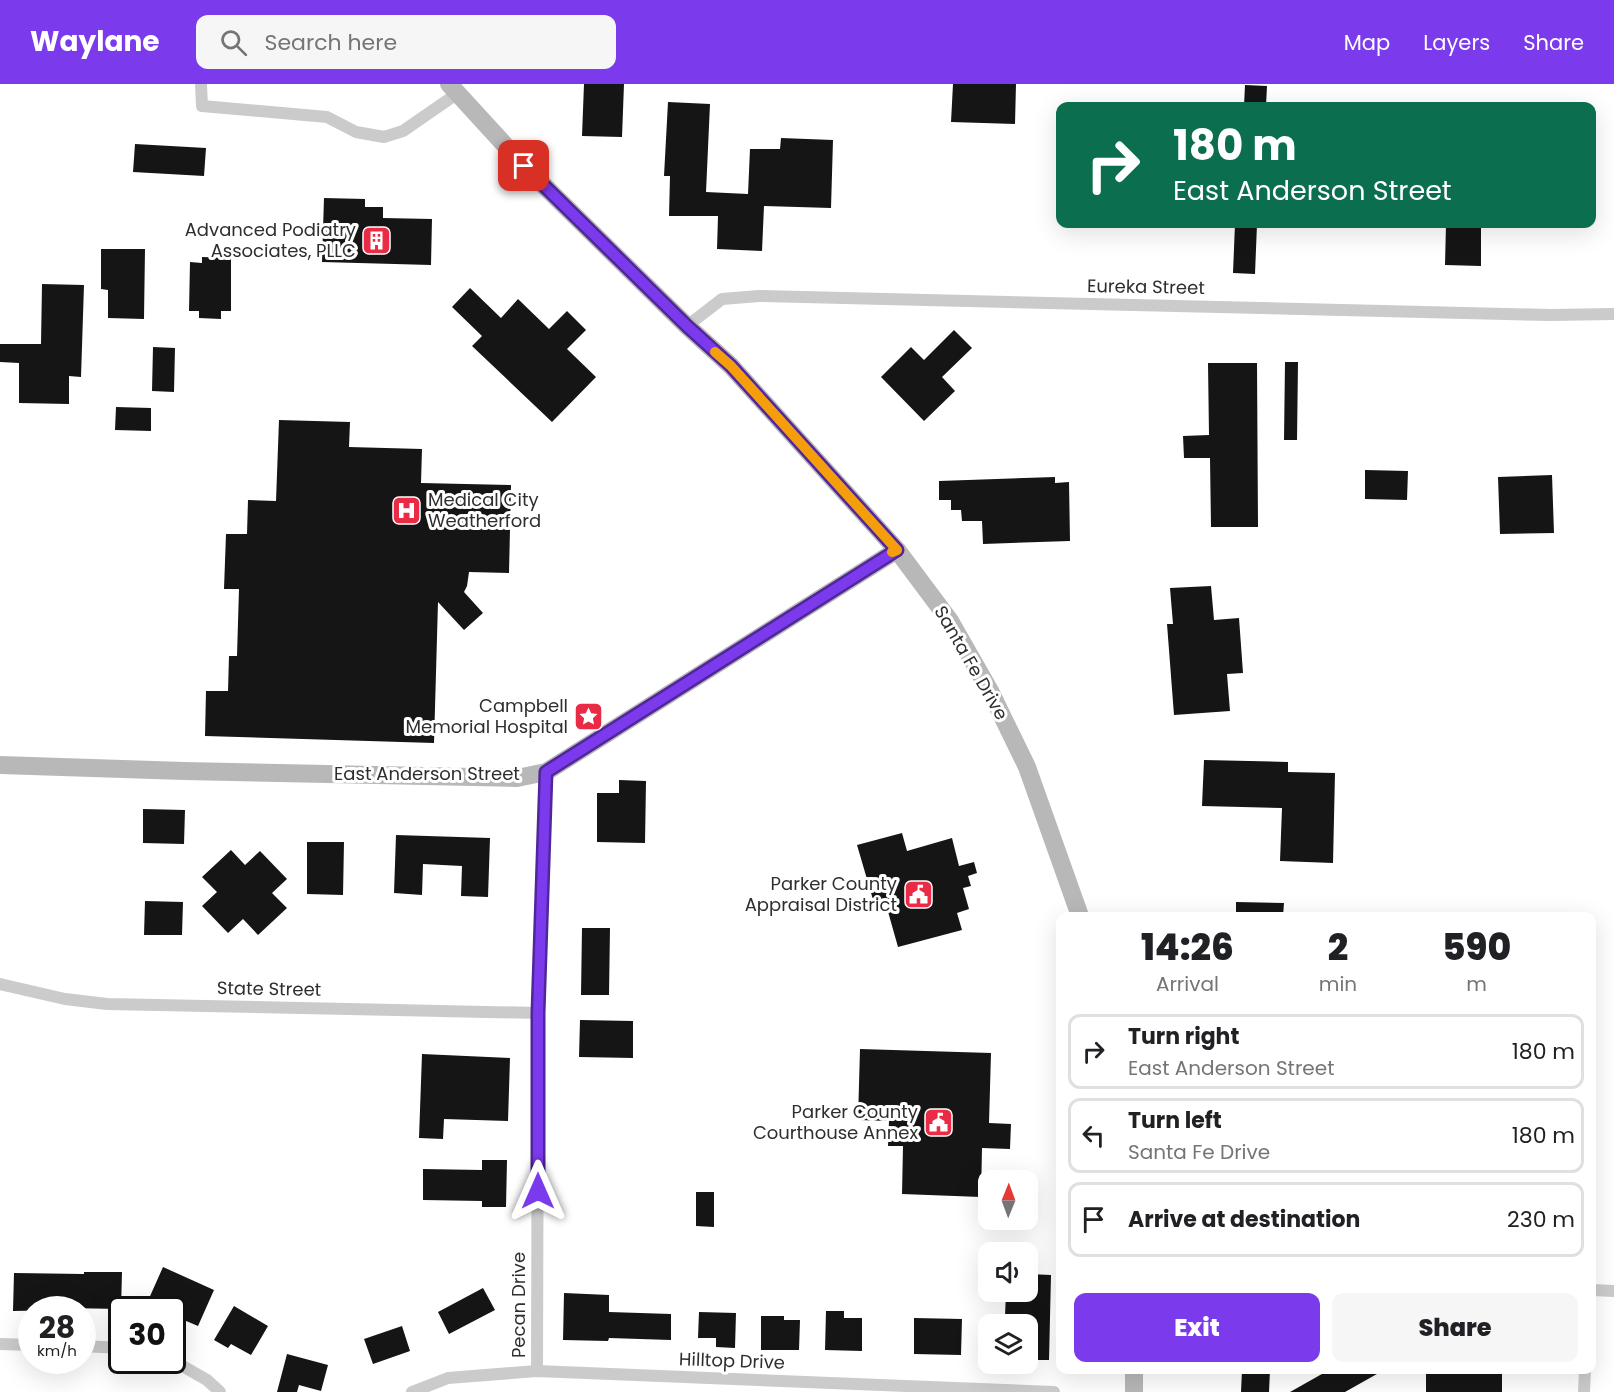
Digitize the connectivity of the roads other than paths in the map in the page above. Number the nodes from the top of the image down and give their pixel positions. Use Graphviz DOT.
graph roads {
  1 [pos="201,84"];
  2 [pos="453,88"];
  3 [pos="1614,314"];
  4 [pos="687,326"];
  5 [pos="897,550"];
  6 [pos="0,765"];
  7 [pos="546,772"];
  8 [pos="1079,912"];
  9 [pos="0,984"];
  10 [pos="538,1013"];
  11 [pos="1596,1290"];
  12 [pos="1614,1291"];
  13 [pos="0,1344"];
  14 [pos="18,1345"];
  15 [pos="186,1368"];
  16 [pos="537,1371"];
  17 [pos="1134,1374"];
  18 [pos="1585,1374"];
  19 [pos="744,1386"];
  20 [pos="220,1392"];
  21 [pos="412,1392"];
  22 [pos="1054,1392"];
  23 [pos="1134,1392"];
  24 [pos="1584,1392"];
  1 -- 2 [label="street"];
  2 -- 4 [label="main road, Santa Fe Drive"];
  3 -- 4 [label="street, Eureka Street"];
  4 -- 5 [label="main road, Santa Fe Drive"];
  5 -- 7 [label="main road, East Anderson Street"];
  5 -- 8 [label="main road, Santa Fe Drive"];
  6 -- 7 [label="main road, East Anderson Street"];
  7 -- 10 [label="street, Pecan Drive"];
  9 -- 10 [label="street, State Street"];
  10 -- 16 [label="street, Pecan Drive"];
  11 -- 12 [label="street"];
  13 -- 14 [label="street"];
  15 -- 20 [label="street"];
  16 -- 19 [label="street, Hilltop Drive"];
  16 -- 21 [label="street, Hilltop Drive"];
  17 -- 23 [label="main road"];
  18 -- 24 [label="street"];
  19 -- 22 [label="street, Hilltop Drive"];
}
